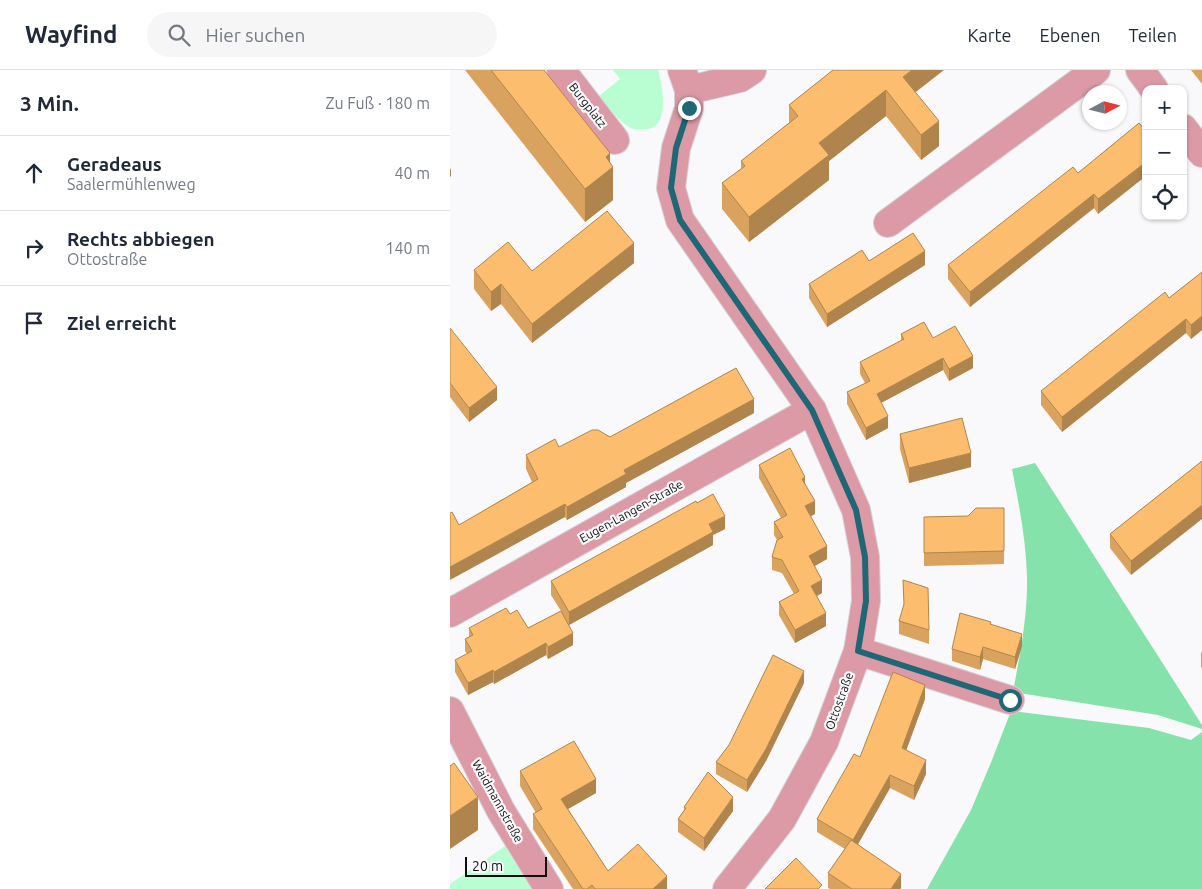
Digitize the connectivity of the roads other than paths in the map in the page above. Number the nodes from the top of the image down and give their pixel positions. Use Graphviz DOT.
graph roads {
  1 [pos="560,70"];
  2 [pos="752,70"];
  3 [pos="1096,70"];
  4 [pos="1140,70"];
  5 [pos="686,80"];
  6 [pos="1151,85"];
  7 [pos="1185,130"];
  8 [pos="615,140"];
  9 [pos="1202,153"];
  10 [pos="888,223"];
  11 [pos="812,410"];
  12 [pos="450,613"];
  13 [pos="858,651"];
  14 [pos="1010,700"];
  15 [pos="450,710"];
  16 [pos="549,889"];
  17 [pos="727,889"];
  1 -- 8 [label="street, Burgplatz"];
  2 -- 5 [label="street"];
  3 -- 10 [label="street"];
  4 -- 6 [label="street"];
  5 -- 11 [label="street, Ottostraße"];
  7 -- 9 [label="street"];
  11 -- 12 [label="street, Eugen-Langen-Straße"];
  11 -- 13 [label="street, Ottostraße"];
  13 -- 14 [label="street"];
  13 -- 17 [label="street, Ottostraße"];
  15 -- 16 [label="street, Waidmannstraße"];
}
